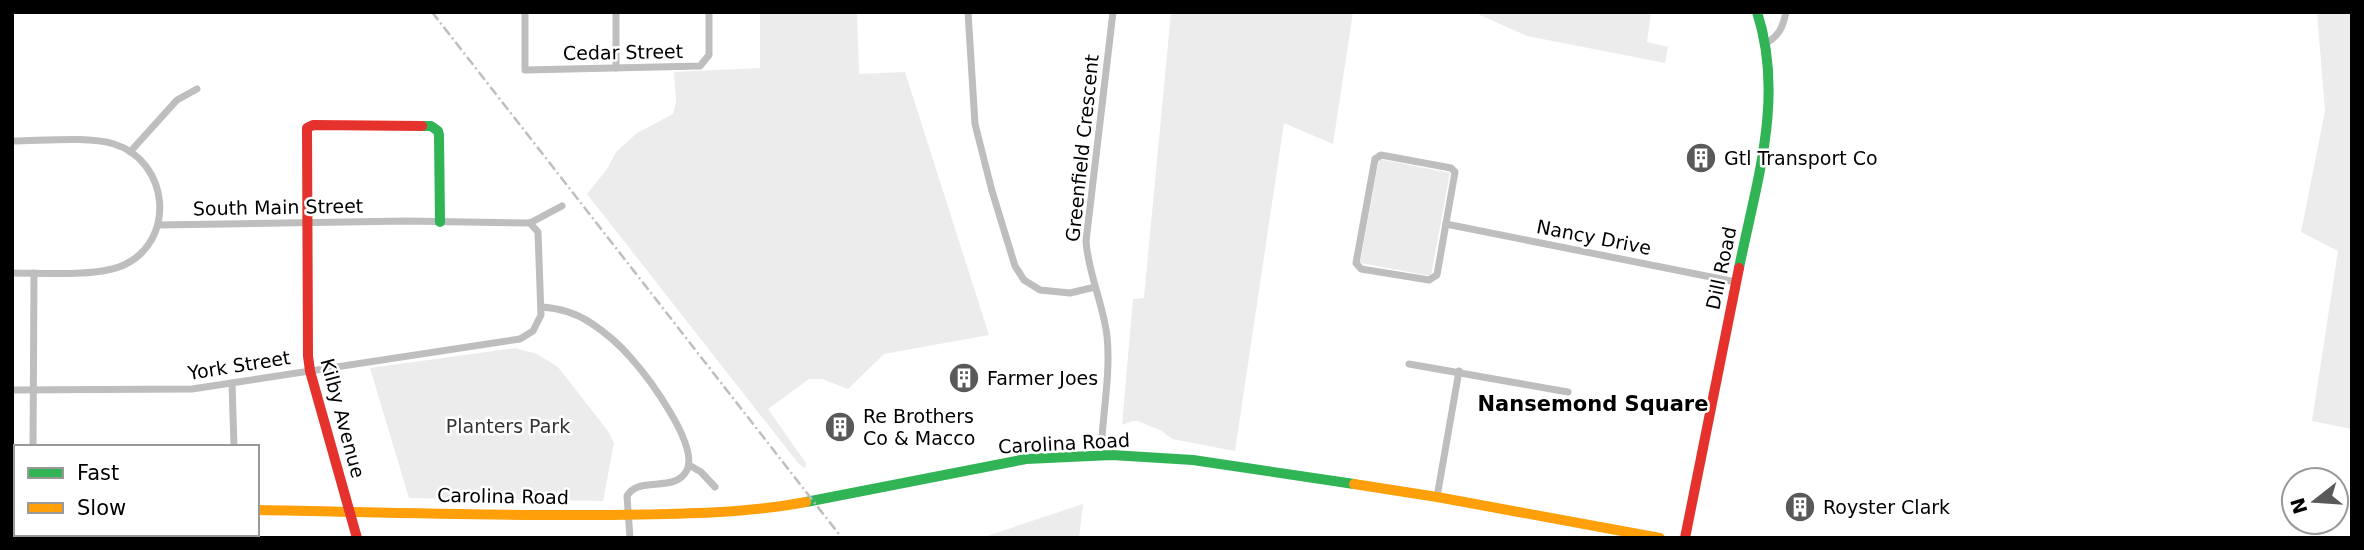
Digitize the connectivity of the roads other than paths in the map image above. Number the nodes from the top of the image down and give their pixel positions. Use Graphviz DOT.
graph roads {
  1 [pos="525,12"];
  2 [pos="616,12"];
  3 [pos="709,12"];
  4 [pos="968,12"];
  5 [pos="1113,12"];
  6 [pos="1757,12"];
  7 [pos="1786,12"];
  8 [pos="1766,43"];
  9 [pos="616,68"];
  10 [pos="197,89"];
  11 [pos="12,141"];
  12 [pos="130,152"];
  13 [pos="562,206"];
  14 [pos="440,222"];
  15 [pos="306,223"];
  16 [pos="530,223"];
  17 [pos="1446,224"];
  18 [pos="158,225"];
  19 [pos="12,273"];
  20 [pos="34,273"];
  21 [pos="1736,282"];
  22 [pos="1095,287"];
  23 [pos="541,307"];
  24 [pos="1409,364"];
  25 [pos="310,371"];
  26 [pos="1459,371"];
  27 [pos="232,383"];
  28 [pos="12,390"];
  29 [pos="33,390"];
  30 [pos="1568,392"];
  31 [pos="33,445"];
  32 [pos="234,445"];
  33 [pos="1101,455"];
  34 [pos="689,465"];
  35 [pos="715,487"];
  36 [pos="1437,497"];
  37 [pos="259,510"];
  38 [pos="351,510"];
  39 [pos="628,515"];
  40 [pos="357,538"];
  41 [pos="630,538"];
  42 [pos="1660,538"];
  43 [pos="1685,538"];
  1 -- 9 [label="street, Cedar Street"];
  2 -- 9 [label="street"];
  3 -- 9 [label="street, Cedar Street"];
  4 -- 22 [label="street"];
  5 -- 22 [label="street, Greenfield Crescent"];
  6 -- 8 [label="main road, Dill Road"];
  7 -- 8 [label="street"];
  8 -- 21 [label="main road, Dill Road"];
  10 -- 12 [label="street"];
  11 -- 12 [label="street"];
  12 -- 18 [label="street"];
  13 -- 16 [label="street, South Main Street"];
  14 -- 15 [label="street, South Main Street"];
  14 -- 15 [label="main road, Kilby Avenue"];
  14 -- 16 [label="street, South Main Street"];
  15 -- 18 [label="street, South Main Street"];
  15 -- 25 [label="main road, Kilby Avenue"];
  16 -- 23 [label="street"];
  17 -- 17 [label="street"];
  17 -- 21 [label="street, Nancy Drive"];
  18 -- 20 [label="street"];
  19 -- 20 [label="street"];
  20 -- 29 [label="street"];
  21 -- 43 [label="main road, Dill Road"];
  22 -- 33 [label="street, Greenfield Crescent"];
  23 -- 25 [label="street, York Street"];
  23 -- 34 [label="street"];
  24 -- 26 [label="street"];
  25 -- 27 [label="street, York Street"];
  25 -- 38 [label="main road, Kilby Avenue"];
  26 -- 30 [label="street"];
  26 -- 36 [label="street"];
  27 -- 29 [label="street, York Street"];
  27 -- 32 [label="street"];
  28 -- 29 [label="street, York Street"];
  29 -- 31 [label="street"];
  33 -- 36 [label="main road, Carolina Road"];
  33 -- 39 [label="main road, Carolina Road"];
  34 -- 35 [label="street"];
  34 -- 39 [label="street"];
  36 -- 42 [label="main road, Carolina Road"];
  37 -- 38 [label="main road, Carolina Road"];
  38 -- 39 [label="main road, Carolina Road"];
  38 -- 40 [label="main road, Kilby Avenue"];
  39 -- 41 [label="street"];
}
